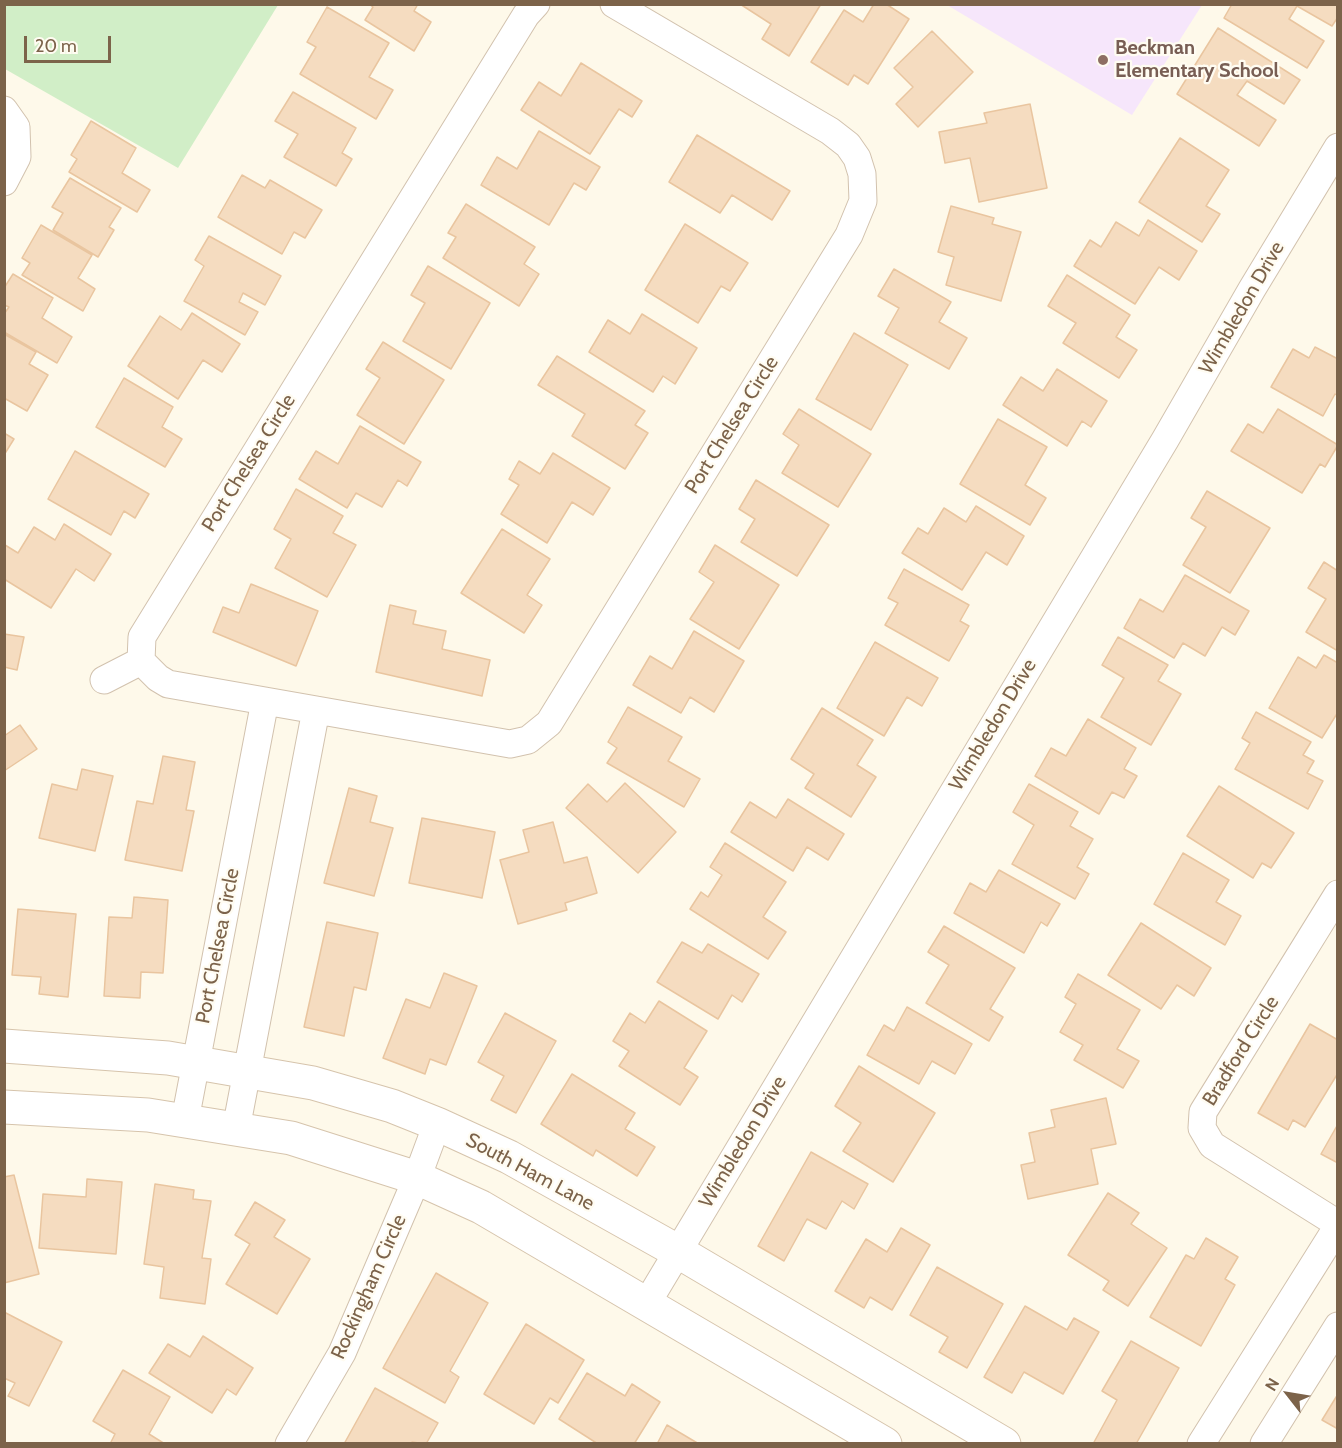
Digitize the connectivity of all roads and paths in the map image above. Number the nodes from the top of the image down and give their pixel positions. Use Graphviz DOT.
graph roads {
  1 [pos="536,4"];
  2 [pos="614,4"];
  3 [pos="4,110"];
  4 [pos="1338,147"];
  5 [pos="4,182"];
  6 [pos="141,662"];
  7 [pos="104,680"];
  8 [pos="265,701"];
  9 [pos="316,710"];
  10 [pos="1338,894"];
  11 [pos="4,1046"];
  12 [pos="196,1062"];
  13 [pos="247,1071"];
  14 [pos="4,1107"];
  15 [pos="184,1120"];
  16 [pos="437,1124"];
  17 [pos="236,1129"];
  18 [pos="417,1178"];
  19 [pos="1338,1225"];
  20 [pos="677,1251"];
  21 [pos="647,1303"];
  22 [pos="1338,1326"];
  23 [pos="289,1443"];
  24 [pos="885,1443"];
  25 [pos="1004,1443"];
  26 [pos="1202,1443"];
  27 [pos="1264,1443"];
  1 -- 6 [label="street, Port Chelsea Circle"];
  2 -- 9 [label="street, Port Chelsea Circle"];
  3 -- 5 [label="street"];
  4 -- 20 [label="street, Wimbledon Drive"];
  6 -- 7 [label="street"];
  6 -- 8 [label="street, Port Chelsea Circle"];
  8 -- 9 [label="street, Port Chelsea Circle"];
  8 -- 12 [label="street, Port Chelsea Circle"];
  9 -- 13 [label="street"];
  10 -- 19 [label="street, Bradford Circle"];
  11 -- 12 [label="main road, South Ham Lane"];
  12 -- 13 [label="main road, South Ham Lane"];
  12 -- 15 [label="street, Port Chelsea Circle"];
  13 -- 16 [label="main road, South Ham Lane"];
  13 -- 17 [label="street"];
  14 -- 15 [label="main road"];
  15 -- 17 [label="main road"];
  16 -- 18 [label="street, Rockingham Circle"];
  16 -- 20 [label="main road, South Ham Lane"];
  17 -- 18 [label="main road"];
  18 -- 21 [label="main road"];
  18 -- 23 [label="street, Rockingham Circle"];
  19 -- 26 [label="street, Bradford Circle"];
  20 -- 21 [label="street, Wimbledon Drive"];
  20 -- 25 [label="main road, South Ham Lane"];
  21 -- 24 [label="main road"];
  22 -- 27 [label="street"];
}
